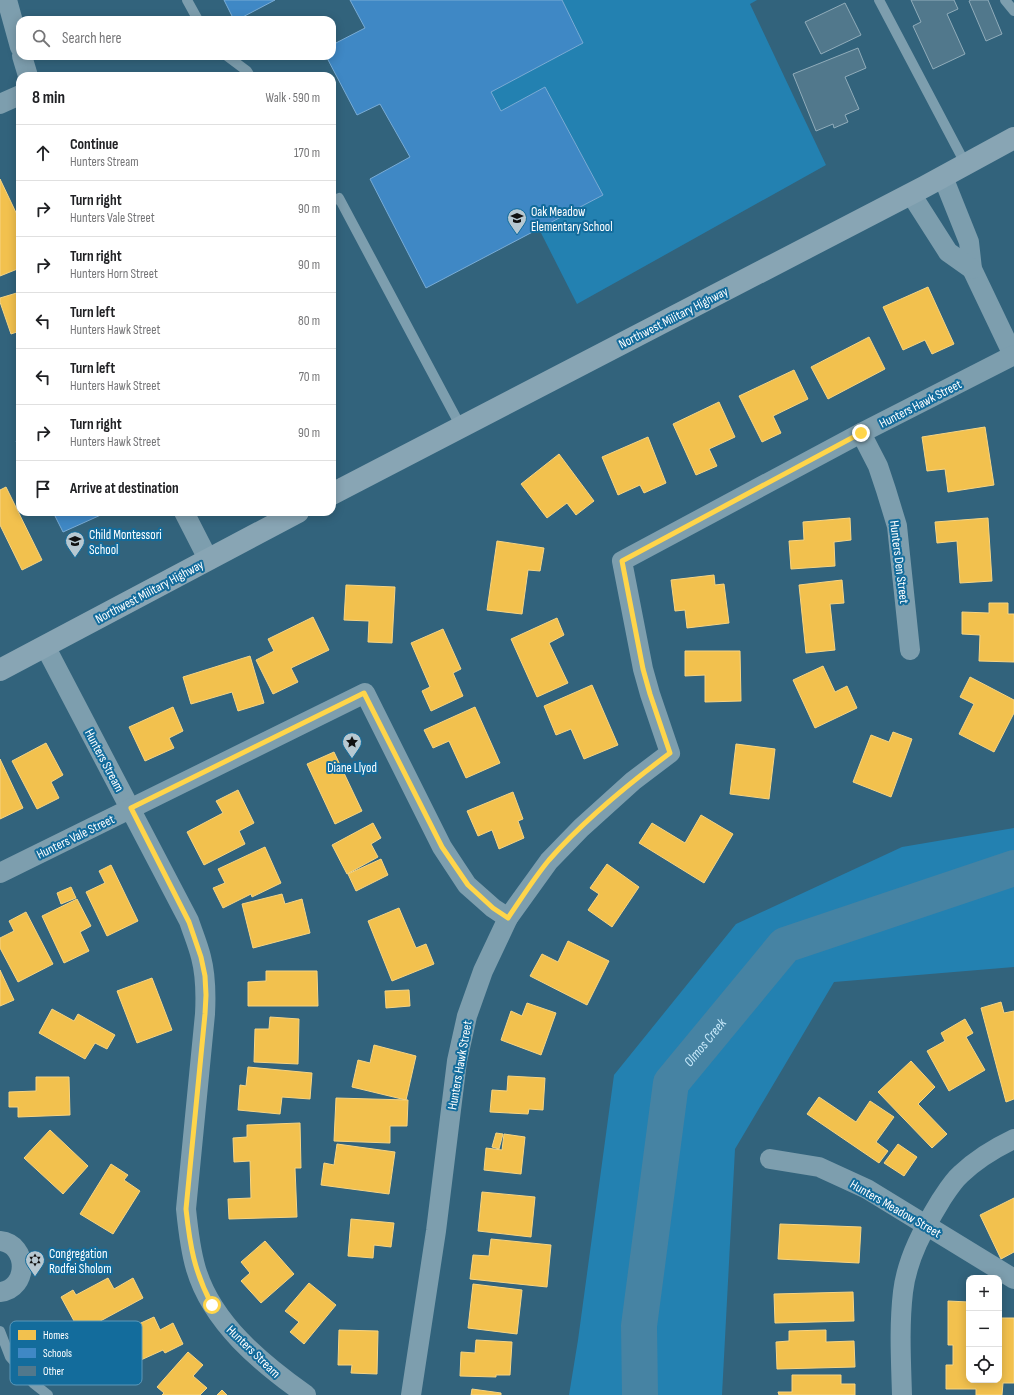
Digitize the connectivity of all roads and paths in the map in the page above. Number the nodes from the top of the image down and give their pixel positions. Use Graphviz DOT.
graph roads {
  1 [pos="7,0"];
  2 [pos="187,0"];
  3 [pos="879,0"];
  4 [pos="1005,0"];
  5 [pos="1014,11"];
  6 [pos="196,16"];
  7 [pos="16,33"];
  8 [pos="23,60"];
  9 [pos="232,60"];
  10 [pos="27,72"];
  11 [pos="248,72"];
  12 [pos="16,97"];
  13 [pos="0,104"];
  14 [pos="1014,138"];
  15 [pos="966,165"];
  16 [pos="943,177"];
  17 [pos="911,194"];
  18 [pos="336,199"];
  19 [pos="972,269"];
  20 [pos="1014,355"];
  21 [pos="461,427"];
  22 [pos="861,433"];
  23 [pos="336,492"];
  24 [pos="186,516"];
  25 [pos="290,516"];
  26 [pos="208,559"];
  27 [pos="45,646"];
  28 [pos="910,650"];
  29 [pos="0,670"];
  30 [pos="131,808"];
  31 [pos="0,873"];
  32 [pos="508,918"];
  33 [pos="1014,1139"];
  34 [pos="770,1160"];
  35 [pos="926,1225"];
  36 [pos="0,1241"];
  37 [pos="1013,1277"];
  38 [pos="0,1292"];
  39 [pos="0,1331"];
  40 [pos="10,1357"];
  41 [pos="36,1385"];
  42 [pos="48,1395"];
  43 [pos="306,1395"];
  44 [pos="411,1395"];
  45 [pos="902,1395"];
  1 -- 7 [label="street"];
  2 -- 6 [label="lane"];
  3 -- 15 [label="lane"];
  4 -- 5 [label="lane"];
  8 -- 10 [label="street"];
  9 -- 11 [label="lane"];
  12 -- 13 [label="street"];
  14 -- 15 [label="main road, Northwest Military Highway"];
  15 -- 16 [label="main road, Northwest Military Highway"];
  16 -- 17 [label="main road, Northwest Military Highway"];
  16 -- 19 [label="street"];
  17 -- 19 [label="street"];
  17 -- 21 [label="main road, Northwest Military Highway"];
  18 -- 21 [label="lane"];
  19 -- 20 [label="street"];
  20 -- 22 [label="street, Hunters Hawk Street"];
  21 -- 23 [label="main road, Northwest Military Highway"];
  22 -- 28 [label="street, Hunters Den Street"];
  22 -- 32 [label="street, Hunters Hawk Street"];
  24 -- 26 [label="street"];
  25 -- 26 [label="main road, Northwest Military Highway"];
  26 -- 27 [label="main road, Northwest Military Highway"];
  27 -- 29 [label="main road, Northwest Military Highway"];
  27 -- 30 [label="street, Hunters Stream"];
  30 -- 31 [label="street, Hunters Vale Street"];
  30 -- 32 [label="street, Hunters Vale Street"];
  30 -- 43 [label="street, Hunters Stream"];
  32 -- 44 [label="street, Hunters Hawk Street"];
  33 -- 35 [label="street"];
  34 -- 35 [label="street, Hunters Meadow Street"];
  35 -- 37 [label="street, Hunters Meadow Street"];
  35 -- 45 [label="street"];
  36 -- 38 [label="street"];
  39 -- 40 [label="lane"];
  41 -- 42 [label="lane"];
}
